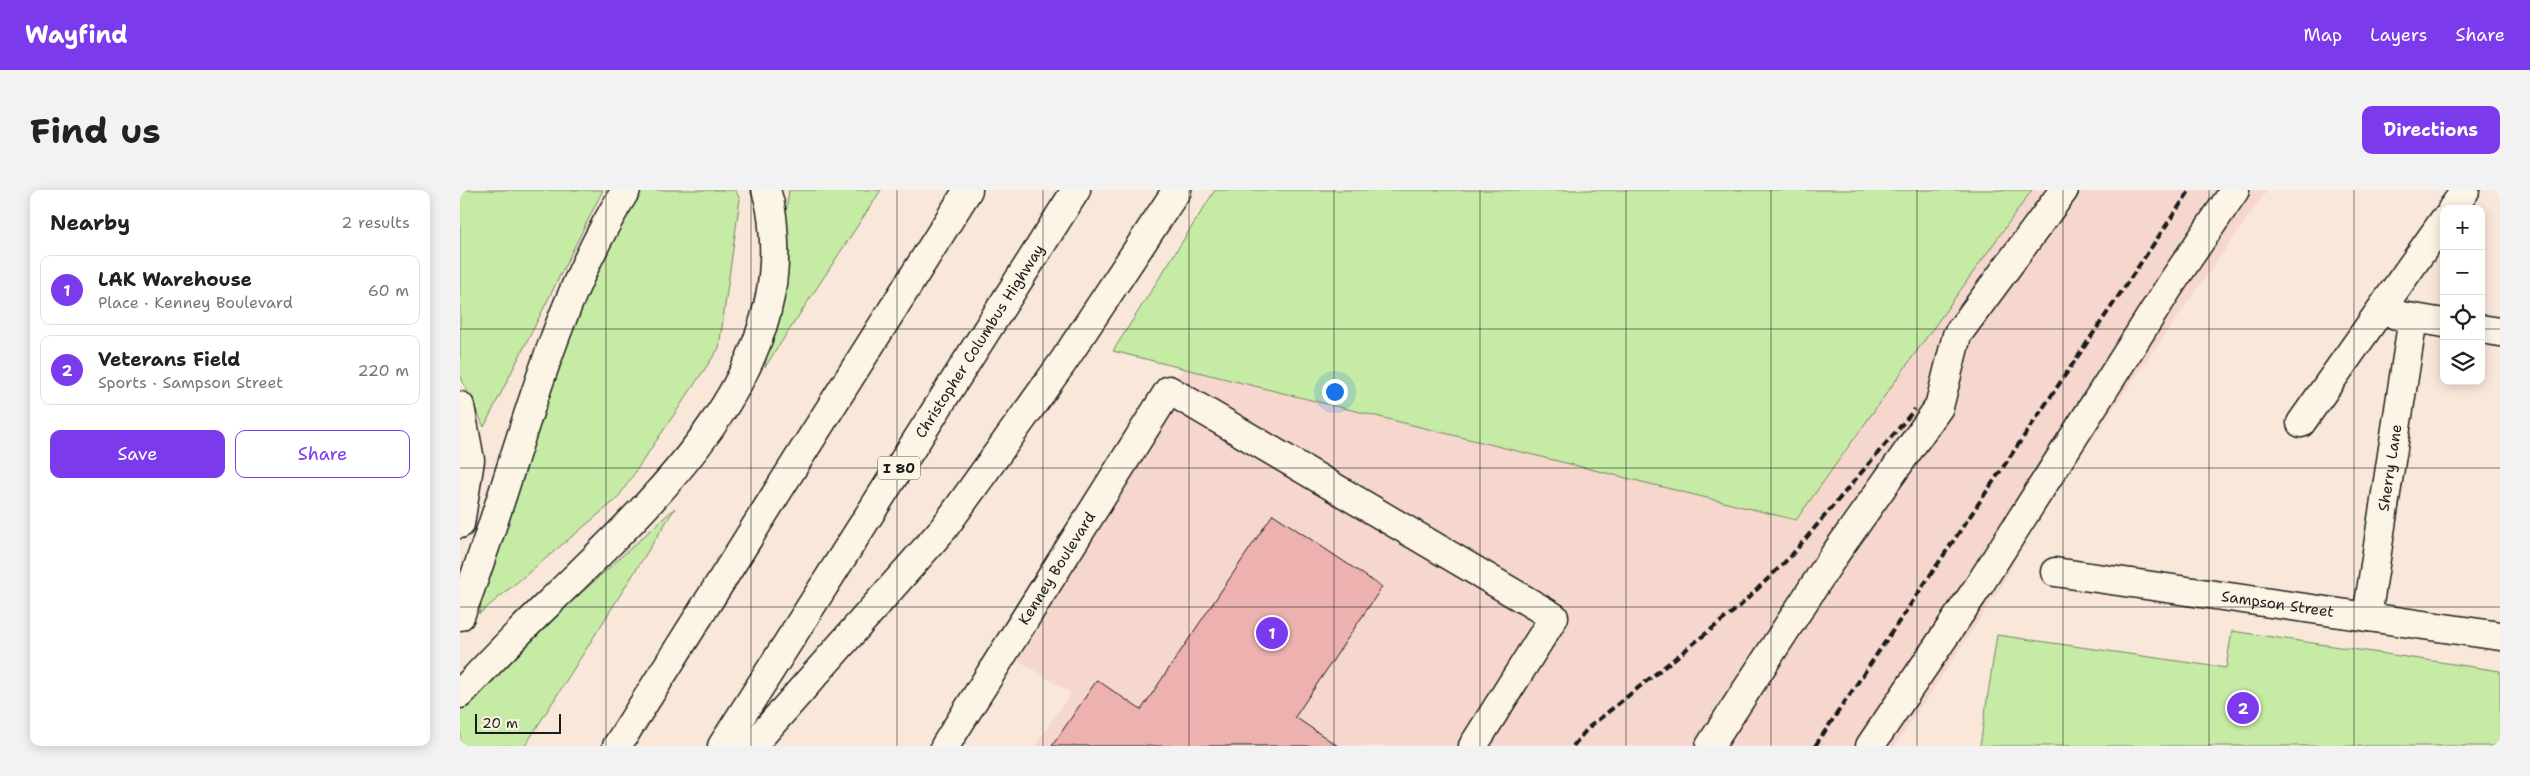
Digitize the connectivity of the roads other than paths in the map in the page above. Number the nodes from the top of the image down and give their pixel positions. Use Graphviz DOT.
graph roads {
  1 [pos="626,190"];
  2 [pos="766,190"];
  3 [pos="968,190"];
  4 [pos="1076,190"];
  5 [pos="1177,190"];
  6 [pos="2064,190"];
  7 [pos="2235,190"];
  8 [pos="2465,191"];
  9 [pos="2455,205"];
  10 [pos="2440,226"];
  11 [pos="2379,312"];
  12 [pos="2413,318"];
  13 [pos="2440,322"];
  14 [pos="2485,330"];
  15 [pos="2500,332"];
  16 [pos="460,406"];
  17 [pos="2301,423"];
  18 [pos="460,524"];
  19 [pos="2055,572"];
  20 [pos="460,616"];
  21 [pos="2367,617"];
  22 [pos="2500,636"];
  23 [pos="460,694"];
  24 [pos="617,746"];
  25 [pos="722,746"];
  26 [pos="752,746"];
  27 [pos="945,746"];
  28 [pos="1473,746"];
  29 [pos="1710,746"];
  30 [pos="1870,746"];
  1 -- 20 [label="main road"];
  2 -- 23 [label="main road"];
  3 -- 24 [label="main road"];
  4 -- 25 [label="main road, Christopher Columbus Highway / I 80"];
  5 -- 26 [label="main road"];
  6 -- 29 [label="main road"];
  7 -- 30 [label="main road"];
  8 -- 9 [label="main road"];
  10 -- 11 [label="main road"];
  11 -- 12 [label="main road"];
  11 -- 17 [label="main road"];
  12 -- 13 [label="main road"];
  12 -- 21 [label="main road, Sherry Lane"];
  14 -- 15 [label="main road"];
  16 -- 18 [label="main road"];
  19 -- 21 [label="main road, Sampson Street"];
  21 -- 22 [label="main road, Sampson Street"];
  27 -- 28 [label="main road, Kenney Boulevard"];
}
